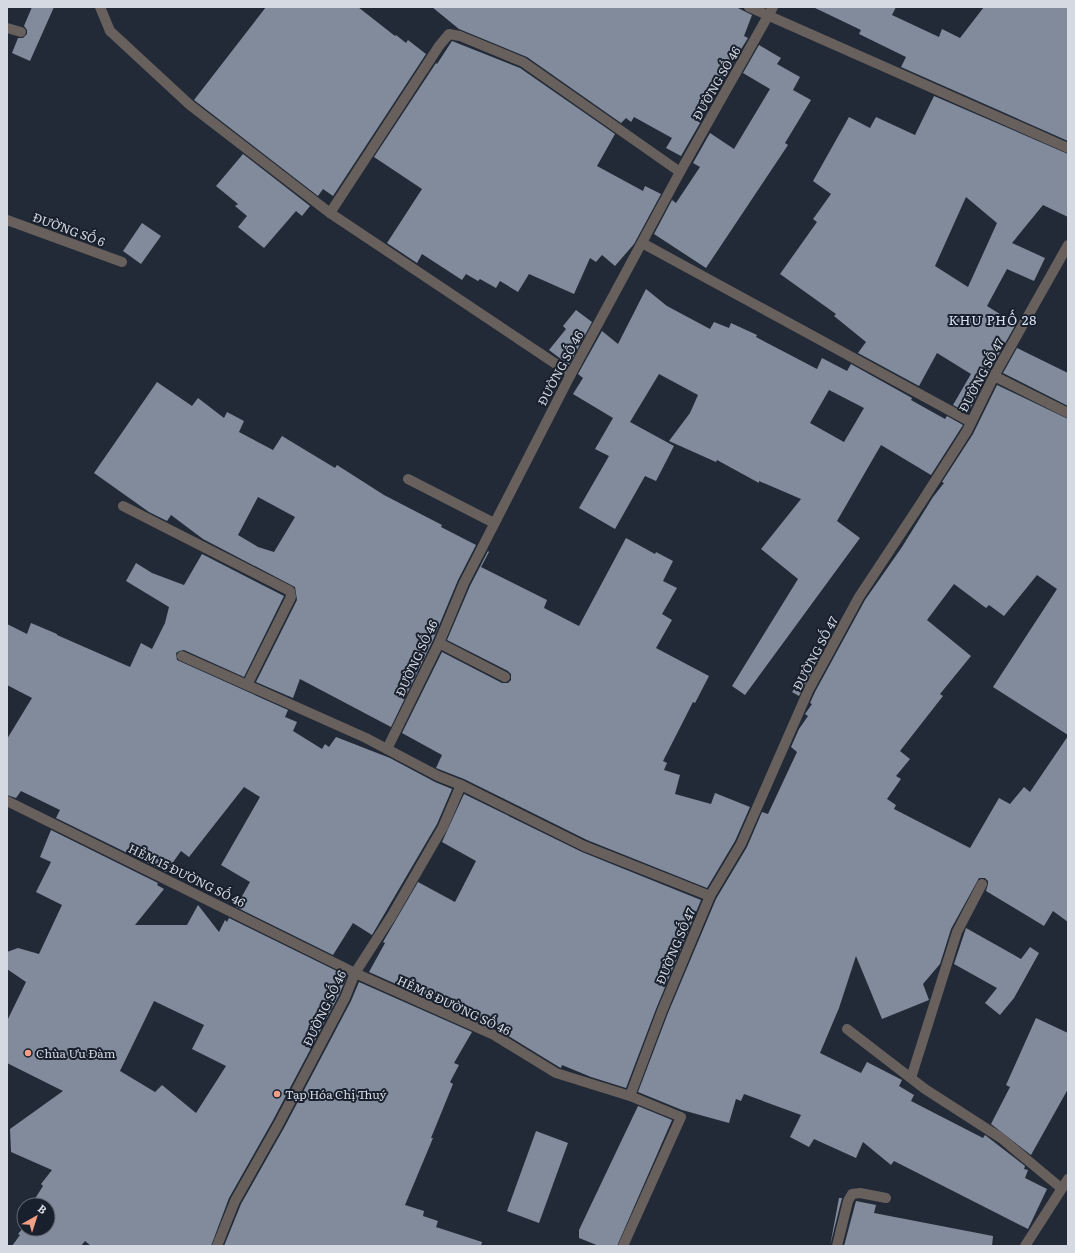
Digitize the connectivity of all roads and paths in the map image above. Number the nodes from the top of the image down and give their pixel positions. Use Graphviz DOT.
graph roads {
  1 [pos="100,7"];
  2 [pos="749,7"];
  3 [pos="773,7"];
  4 [pos="769,17"];
  5 [pos="7,28"];
  6 [pos="21,32"];
  7 [pos="1068,148"];
  8 [pos="680,172"];
  9 [pos="330,213"];
  10 [pos="7,220"];
  11 [pos="642,243"];
  12 [pos="1068,245"];
  13 [pos="122,262"];
  14 [pos="571,374"];
  15 [pos="994,376"];
  16 [pos="1068,412"];
  17 [pos="971,422"];
  18 [pos="408,479"];
  19 [pos="123,506"];
  20 [pos="494,523"];
  21 [pos="439,643"];
  22 [pos="182,656"];
  23 [pos="505,678"];
  24 [pos="247,685"];
  25 [pos="387,749"];
  26 [pos="461,785"];
  27 [pos="7,801"];
  28 [pos="982,884"];
  29 [pos="710,896"];
  30 [pos="355,973"];
  31 [pos="847,1029"];
  32 [pos="911,1078"];
  33 [pos="630,1096"];
  34 [pos="1068,1178"];
  35 [pos="1061,1188"];
  36 [pos="886,1198"];
  37 [pos="217,1246"];
  38 [pos="623,1246"];
  39 [pos="836,1246"];
  40 [pos="1025,1246"];
  1 -- 9 [label="street"];
  2 -- 4 [label="street"];
  3 -- 4 [label="street, ĐƯỜNG SỐ 46"];
  4 -- 7 [label="street"];
  4 -- 8 [label="street, ĐƯỜNG SỐ 46"];
  5 -- 6 [label="street"];
  8 -- 9 [label="street"];
  8 -- 11 [label="street, ĐƯỜNG SỐ 46"];
  9 -- 14 [label="street"];
  10 -- 13 [label="street, ĐƯỜNG SỐ 6"];
  11 -- 14 [label="street, ĐƯỜNG SỐ 46"];
  11 -- 17 [label="street"];
  12 -- 15 [label="street, ĐƯỜNG SỐ 47"];
  14 -- 20 [label="street, ĐƯỜNG SỐ 46"];
  15 -- 16 [label="street"];
  15 -- 17 [label="street, ĐƯỜNG SỐ 47"];
  17 -- 29 [label="street, ĐƯỜNG SỐ 47"];
  18 -- 20 [label="street"];
  19 -- 24 [label="street"];
  20 -- 21 [label="street, ĐƯỜNG SỐ 46"];
  21 -- 23 [label="street"];
  21 -- 25 [label="street, ĐƯỜNG SỐ 46"];
  22 -- 24 [label="street"];
  24 -- 25 [label="street"];
  25 -- 26 [label="street"];
  26 -- 29 [label="street"];
  26 -- 30 [label="street, ĐƯỜNG SỐ 46"];
  27 -- 30 [label="street, HẺM 15 ĐƯỜNG SỐ 46"];
  28 -- 32 [label="street"];
  29 -- 33 [label="street, ĐƯỜNG SỐ 47"];
  30 -- 33 [label="street, HẺM 8 ĐƯỜNG SỐ 46"];
  30 -- 37 [label="street, ĐƯỜNG SỐ 46"];
  31 -- 32 [label="street"];
  32 -- 35 [label="street"];
  33 -- 38 [label="street, HẺM 8 ĐƯỜNG SỐ 46"];
  34 -- 35 [label="street"];
  35 -- 40 [label="street"];
  36 -- 39 [label="street"];
}
